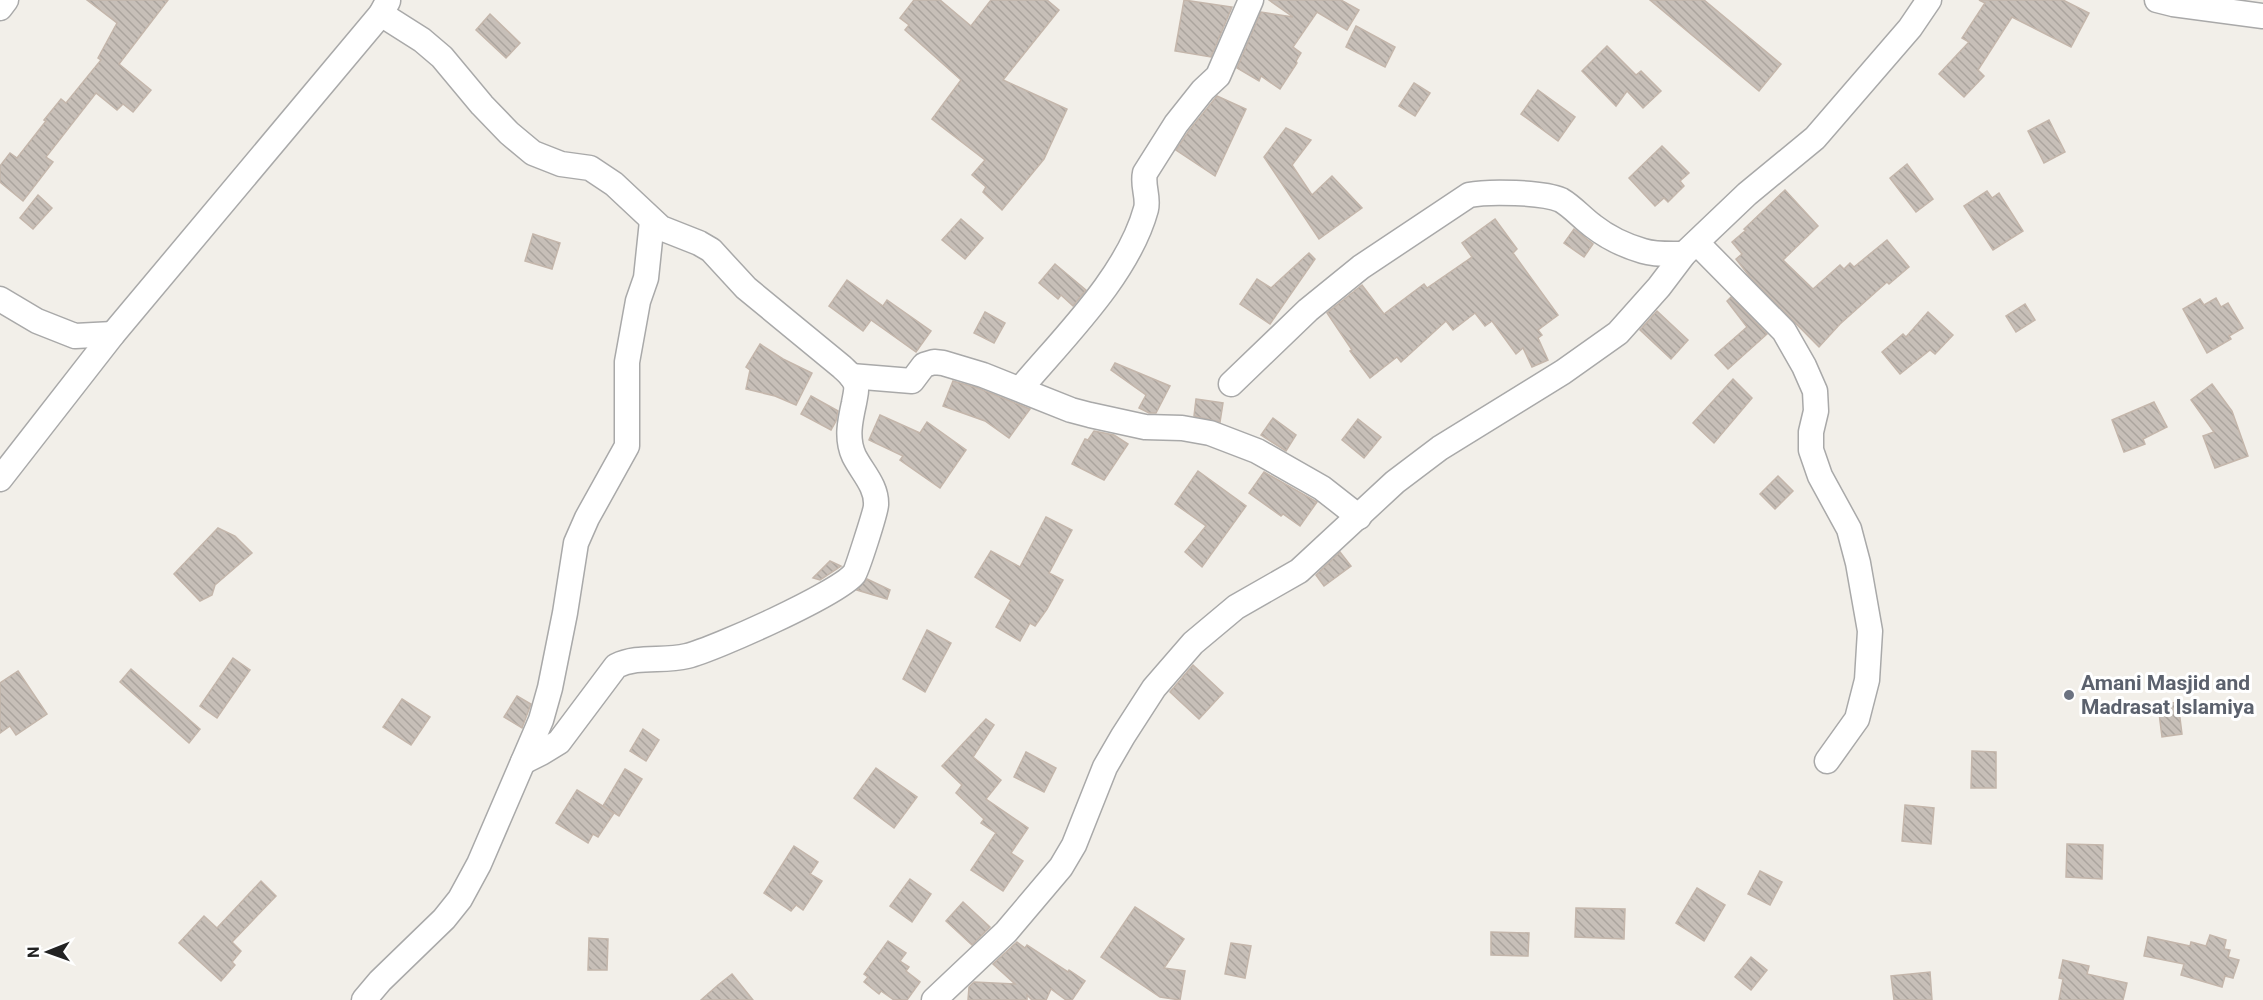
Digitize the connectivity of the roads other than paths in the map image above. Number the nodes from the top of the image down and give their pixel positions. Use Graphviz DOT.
graph roads {
  1 [pos="6,0"];
  2 [pos="1251,0"];
  3 [pos="1929,0"];
  4 [pos="2157,0"];
  5 [pos="385,7"];
  6 [pos="0,8"];
  7 [pos="2263,16"];
  8 [pos="651,221"];
  9 [pos="1690,249"];
  10 [pos="0,299"];
  11 [pos="113,334"];
  12 [pos="851,376"];
  13 [pos="1231,384"];
  14 [pos="1021,388"];
  15 [pos="0,479"];
  16 [pos="1359,517"];
  17 [pos="1827,761"];
  18 [pos="523,762"];
  19 [pos="364,1000"];
  20 [pos="934,1000"];
  1 -- 6 [label="street"];
  2 -- 14 [label="street"];
  3 -- 9 [label="street"];
  4 -- 7 [label="street"];
  5 -- 8 [label="street"];
  5 -- 11 [label="street"];
  8 -- 12 [label="street"];
  8 -- 18 [label="street"];
  9 -- 13 [label="street"];
  9 -- 16 [label="street"];
  9 -- 17 [label="street"];
  10 -- 11 [label="street"];
  11 -- 15 [label="street"];
  12 -- 14 [label="street"];
  12 -- 18 [label="street"];
  14 -- 16 [label="street"];
  16 -- 20 [label="street"];
  18 -- 19 [label="street"];
}
